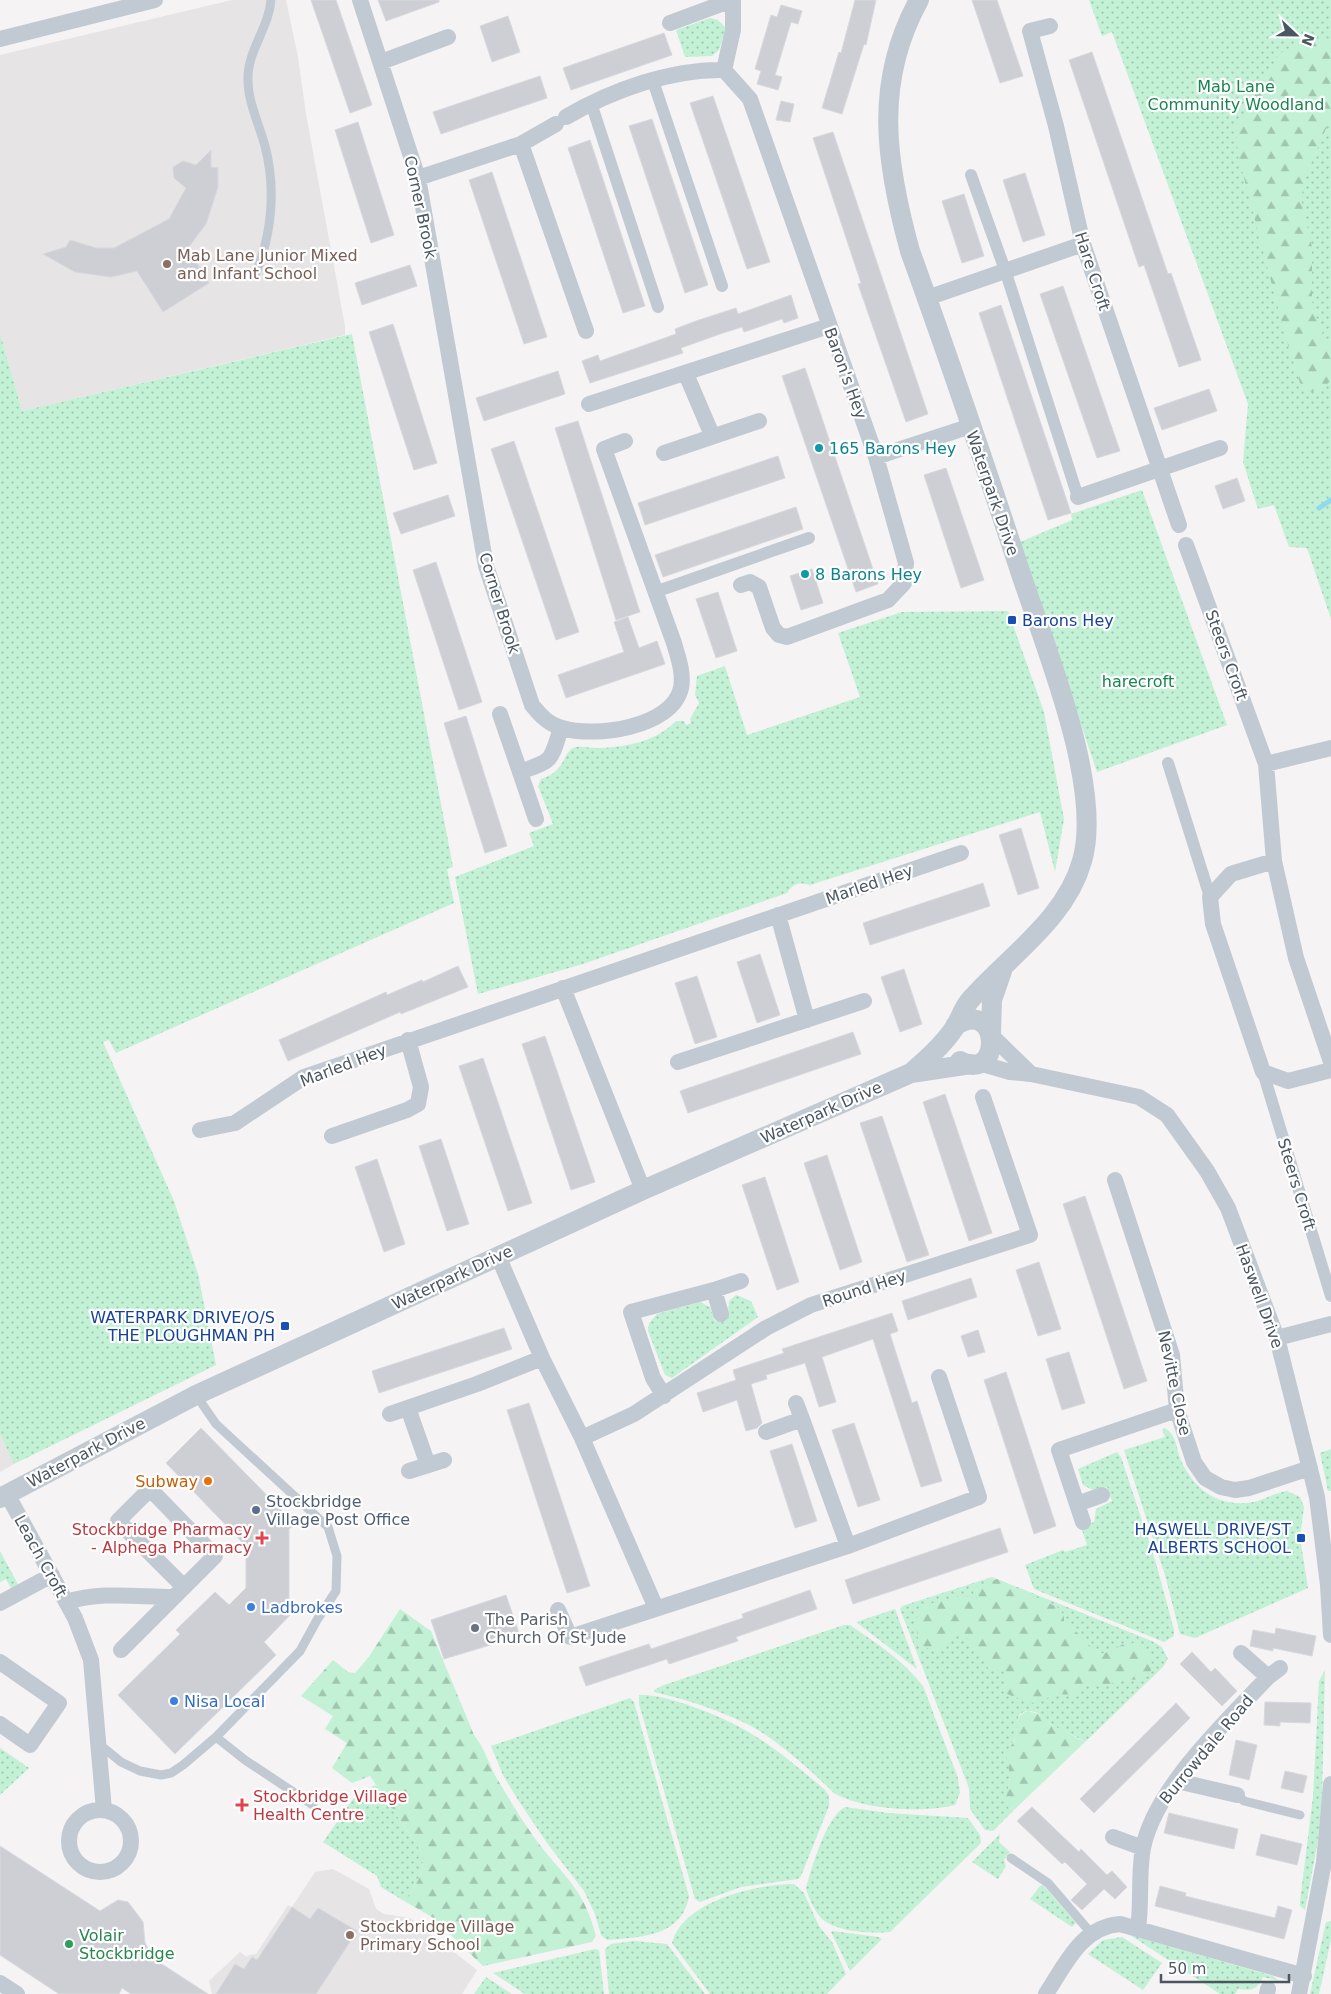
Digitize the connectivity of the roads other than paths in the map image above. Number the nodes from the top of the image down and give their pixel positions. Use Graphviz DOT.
graph roads {
  1 [pos="154,0"];
  2 [pos="271,0"];
  3 [pos="360,0"];
  4 [pos="733,0"];
  5 [pos="919,0"];
  6 [pos="670,23"];
  7 [pos="1050,26"];
  8 [pos="448,37"];
  9 [pos="0,39"];
  10 [pos="381,62"];
  11 [pos="724,70"];
  12 [pos="653,81"];
  13 [pos="591,103"];
  14 [pos="521,144"];
  15 [pos="971,175"];
  16 [pos="418,178"];
  17 [pos="1083,244"];
  18 [pos="1005,270"];
  19 [pos="256,273"];
  20 [pos="722,286"];
  21 [pos="927,298"];
  22 [pos="658,307"];
  23 [pos="829,326"];
  24 [pos="586,331"];
  25 [pos="686,374"];
  26 [pos="589,404"];
  27 [pos="758,421"];
  28 [pos="971,426"];
  29 [pos="712,435"];
  30 [pos="625,441"];
  31 [pos="1220,448"];
  32 [pos="664,453"];
  33 [pos="876,457"];
  34 [pos="1160,469"];
  35 [pos="1078,496"];
  36 [pos="1179,525"];
  37 [pos="809,538"];
  38 [pos="1186,545"];
  39 [pos="743,561"];
  40 [pos="745,584"];
  41 [pos="655,592"];
  42 [pos="500,714"];
  43 [pos="561,728"];
  44 [pos="1331,748"];
  45 [pos="1168,763"];
  46 [pos="1266,764"];
  47 [pos="520,772"];
  48 [pos="536,819"];
  49 [pos="961,852"];
  50 [pos="1274,861"];
  51 [pos="1210,897"];
  52 [pos="778,915"];
  53 [pos="1004,967"];
  54 [pos="563,988"];
  55 [pos="864,1001"];
  56 [pos="807,1020"];
  57 [pos="953,1030"];
  58 [pos="991,1034"];
  59 [pos="408,1040"];
  60 [pos="678,1062"];
  61 [pos="1331,1062"];
  62 [pos="975,1064"];
  63 [pos="1331,1070"];
  64 [pos="1263,1072"];
  65 [pos="911,1073"];
  66 [pos="1031,1074"];
  67 [pos="983,1097"];
  68 [pos="200,1130"];
  69 [pos="332,1136"];
  70 [pos="1115,1180"];
  71 [pos="643,1190"];
  72 [pos="498,1256"];
  73 [pos="741,1281"];
  74 [pos="714,1290"];
  75 [pos="1331,1296"];
  76 [pos="721,1314"];
  77 [pos="1331,1324"];
  78 [pos="1277,1338"];
  79 [pos="542,1358"];
  80 [pos="938,1377"];
  81 [pos="196,1395"];
  82 [pos="664,1396"];
  83 [pos="796,1403"];
  84 [pos="408,1408"];
  85 [pos="1177,1410"];
  86 [pos="390,1414"];
  87 [pos="802,1419"];
  88 [pos="766,1432"];
  89 [pos="582,1438"];
  90 [pos="444,1460"];
  91 [pos="428,1465"];
  92 [pos="1310,1468"];
  93 [pos="409,1471"];
  94 [pos="1102,1495"];
  95 [pos="3,1496"];
  96 [pos="1077,1504"];
  97 [pos="1083,1522"];
  98 [pos="848,1546"];
  99 [pos="52,1575"];
  100 [pos="179,1592"];
  101 [pos="67,1602"];
  102 [pos="0,1603"];
  103 [pos="656,1608"];
  104 [pos="558,1610"];
  105 [pos="1331,1635"];
  106 [pos="121,1650"];
  107 [pos="1241,1653"];
  108 [pos="0,1662"];
  109 [pos="0,1724"];
  110 [pos="216,1737"];
  111 [pos="99,1744"];
  112 [pos="1177,1781"];
  113 [pos="1331,1784"];
  114 [pos="1237,1795"];
  115 [pos="313,1805"];
  116 [pos="104,1810"];
  117 [pos="1300,1815"];
  118 [pos="1113,1837"];
  119 [pos="1143,1848"];
  120 [pos="1011,1858"];
  121 [pos="1138,1928"];
  122 [pos="1091,1933"];
  123 [pos="1304,1976"];
  124 [pos="0,1983"];
  125 [pos="17,1994"];
  126 [pos="1046,1994"];
  127 [pos="1299,1994"];
  1 -- 9 [label="street"];
  2 -- 19 [label="lane"];
  3 -- 10 [label="street, Corner Brook"];
  4 -- 6 [label="street"];
  4 -- 11 [label="street"];
  5 -- 21 [label="street, Waterpark Drive"];
  7 -- 17 [label="street, Hare Croft"];
  8 -- 10 [label="street"];
  10 -- 16 [label="street, Corner Brook"];
  11 -- 12 [label="street"];
  11 -- 23 [label="street, Baron's Hey"];
  12 -- 13 [label="street"];
  12 -- 20 [label="street"];
  13 -- 14 [label="street"];
  13 -- 22 [label="street"];
  14 -- 16 [label="street"];
  14 -- 24 [label="street"];
  15 -- 18 [label="street"];
  16 -- 43 [label="street, Corner Brook"];
  17 -- 18 [label="street"];
  17 -- 34 [label="street, Hare Croft"];
  18 -- 21 [label="street"];
  18 -- 35 [label="street"];
  21 -- 28 [label="street, Waterpark Drive"];
  23 -- 25 [label="street"];
  23 -- 33 [label="street, Baron's Hey"];
  25 -- 26 [label="street"];
  25 -- 29 [label="street"];
  27 -- 29 [label="street"];
  28 -- 33 [label="street"];
  28 -- 53 [label="street, Waterpark Drive"];
  29 -- 32 [label="street"];
  30 -- 41 [label="street, Corner Brook"];
  31 -- 34 [label="street"];
  33 -- 40 [label="street, Baron's Hey"];
  34 -- 35 [label="street"];
  34 -- 36 [label="street, Hare Croft"];
  37 -- 39 [label="street"];
  38 -- 46 [label="street, Steers Croft"];
  39 -- 40 [label="street"];
  39 -- 41 [label="street"];
  41 -- 43 [label="street, Corner Brook"];
  42 -- 47 [label="street"];
  43 -- 47 [label="street"];
  44 -- 46 [label="street"];
  45 -- 51 [label="street, Steers Croft"];
  46 -- 50 [label="street, Steers Croft"];
  47 -- 48 [label="street"];
  49 -- 52 [label="street, Marled Hey"];
  50 -- 51 [label="street"];
  50 -- 61 [label="street, Steers Croft"];
  51 -- 64 [label="street, Steers Croft"];
  52 -- 54 [label="street, Marled Hey"];
  52 -- 56 [label="street"];
  53 -- 57 [label="street, Waterpark Drive"];
  53 -- 58 [label="street, Waterpark Drive"];
  54 -- 59 [label="street, Marled Hey"];
  54 -- 71 [label="street"];
  55 -- 56 [label="street"];
  56 -- 60 [label="street"];
  57 -- 58 [label="street"];
  57 -- 62 [label="street"];
  57 -- 65 [label="street, Waterpark Drive"];
  58 -- 62 [label="street, Waterpark Drive"];
  58 -- 66 [label="street"];
  59 -- 68 [label="street, Marled Hey"];
  59 -- 69 [label="street, Marled Hey"];
  62 -- 65 [label="street, Waterpark Drive"];
  62 -- 66 [label="street, Haswell Drive"];
  63 -- 64 [label="street"];
  64 -- 75 [label="street, Steers Croft"];
  65 -- 71 [label="street, Waterpark Drive"];
  66 -- 78 [label="street, Haswell Drive"];
  67 -- 82 [label="street, Round Hey"];
  70 -- 85 [label="street, Nevitte Close"];
  71 -- 72 [label="street, Waterpark Drive"];
  72 -- 79 [label="street"];
  72 -- 81 [label="street, Waterpark Drive"];
  73 -- 74 [label="street"];
  74 -- 76 [label="street"];
  74 -- 82 [label="street"];
  77 -- 78 [label="street"];
  78 -- 92 [label="street, Haswell Drive"];
  79 -- 84 [label="street"];
  79 -- 89 [label="street"];
  80 -- 98 [label="street"];
  81 -- 95 [label="street, Waterpark Drive"];
  81 -- 110 [label="lane"];
  82 -- 89 [label="street, Round Hey"];
  83 -- 87 [label="street"];
  84 -- 86 [label="street"];
  84 -- 91 [label="street"];
  85 -- 92 [label="street, Nevitte Close"];
  85 -- 96 [label="street"];
  87 -- 88 [label="street"];
  87 -- 98 [label="street"];
  89 -- 103 [label="street"];
  90 -- 91 [label="street"];
  91 -- 93 [label="street"];
  92 -- 105 [label="street, Haswell Drive"];
  94 -- 96 [label="street"];
  95 -- 99 [label="street, Leach Croft"];
  96 -- 97 [label="street"];
  98 -- 103 [label="street"];
  99 -- 101 [label="street, Leach Croft"];
  99 -- 102 [label="street"];
  100 -- 100 [label="street"];
  100 -- 101 [label="street"];
  100 -- 106 [label="street"];
  101 -- 111 [label="street, Leach Croft"];
  103 -- 104 [label="street"];
  107 -- 112 [label="street, Burrowdale Road"];
  108 -- 109 [label="street"];
  110 -- 111 [label="lane"];
  110 -- 115 [label="lane"];
  111 -- 116 [label="street, Leach Croft"];
  112 -- 114 [label="street"];
  112 -- 119 [label="street, Burrowdale Road"];
  113 -- 123 [label="street"];
  114 -- 117 [label="lane"];
  118 -- 119 [label="street"];
  119 -- 121 [label="street, Burrowdale Road"];
  120 -- 122 [label="lane"];
  121 -- 122 [label="street"];
  121 -- 123 [label="street"];
  122 -- 126 [label="street"];
  123 -- 127 [label="street"];
  124 -- 125 [label="street"];
}
